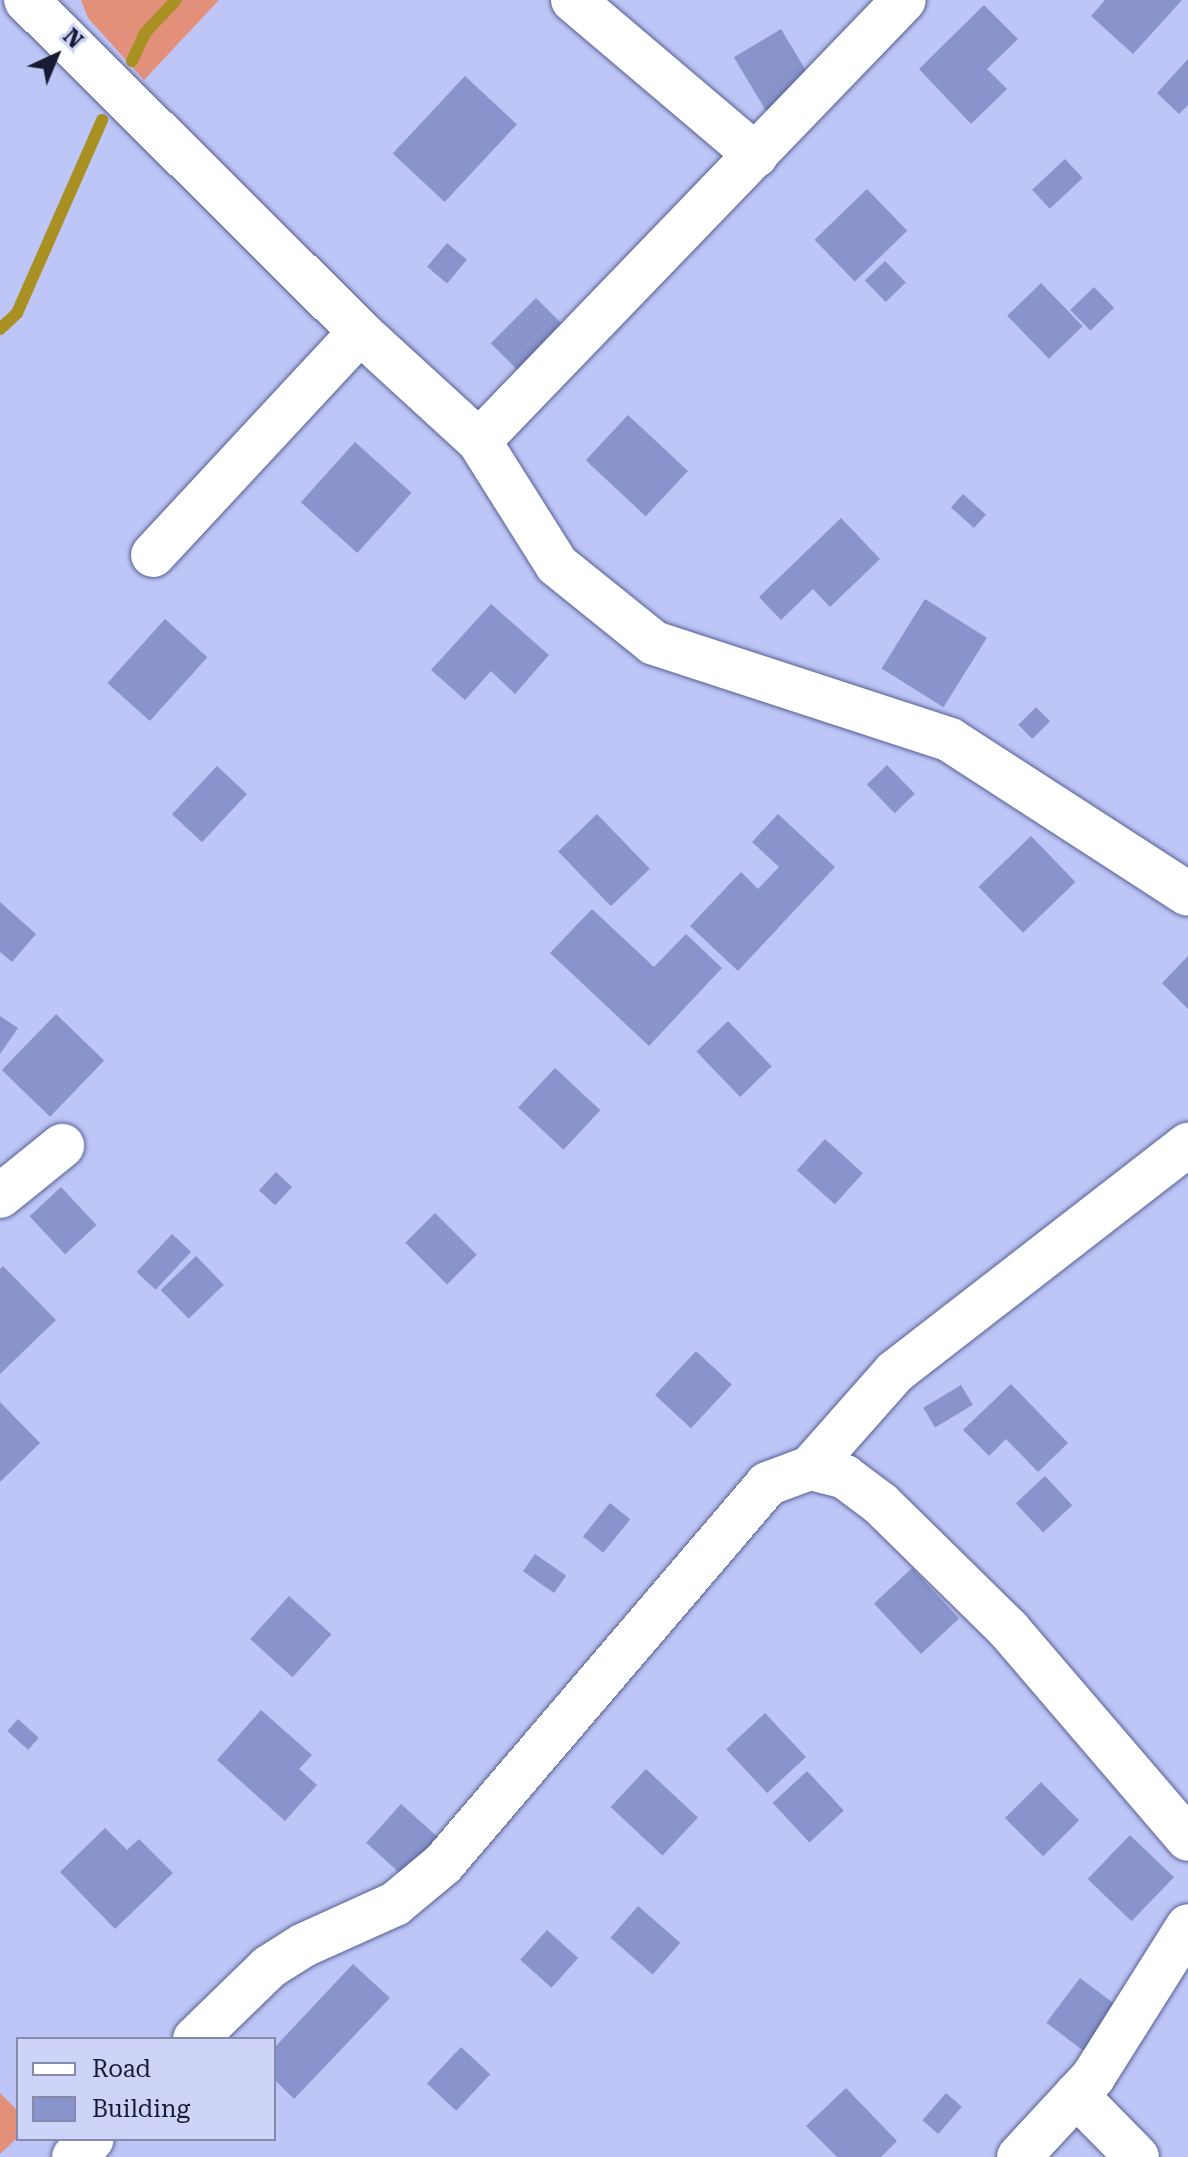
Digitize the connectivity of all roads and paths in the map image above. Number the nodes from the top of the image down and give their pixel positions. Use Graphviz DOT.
graph roads {
  1 [pos="26,0"];
  2 [pos="573,0"];
  3 [pos="904,0"];
  4 [pos="756,155"];
  5 [pos="360,332"];
  6 [pos="479,441"];
  7 [pos="153,555"];
  8 [pos="1188,894"];
  9 [pos="1188,1145"];
  10 [pos="62,1146"];
  11 [pos="0,1196"];
  12 [pos="810,1468"];
  13 [pos="1188,1839"];
  14 [pos="1188,1926"];
  15 [pos="197,2037"];
  16 [pos="1076,2095"];
  17 [pos="90,2141"];
  18 [pos="74,2157"];
  19 [pos="1019,2157"];
  20 [pos="1137,2157"];
  1 -- 5 [label="street"];
  2 -- 4 [label="street"];
  3 -- 4 [label="street"];
  4 -- 6 [label="street"];
  5 -- 6 [label="street"];
  5 -- 7 [label="street"];
  6 -- 8 [label="street"];
  9 -- 12 [label="street"];
  10 -- 11 [label="street"];
  12 -- 13 [label="street"];
  12 -- 15 [label="street"];
  14 -- 16 [label="street"];
  16 -- 19 [label="street"];
  16 -- 20 [label="street"];
  17 -- 18 [label="street"];
}
